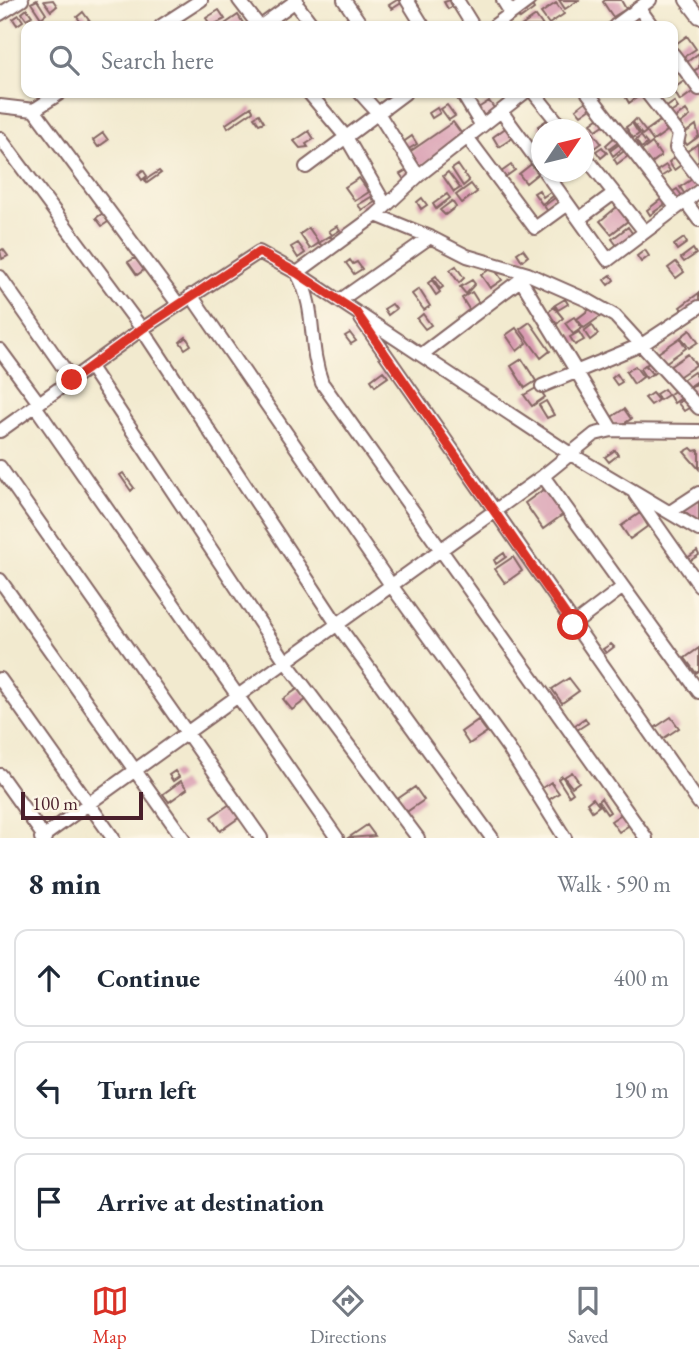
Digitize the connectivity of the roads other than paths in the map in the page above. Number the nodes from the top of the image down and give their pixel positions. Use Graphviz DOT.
graph roads {
  1 [pos="22,0"];
  2 [pos="201,0"];
  3 [pos="239,0"];
  4 [pos="344,0"];
  5 [pos="407,0"];
  6 [pos="457,0"];
  7 [pos="503,0"];
  8 [pos="529,0"];
  9 [pos="650,0"];
  10 [pos="687,0"];
  11 [pos="296,1"];
  12 [pos="639,8"];
  13 [pos="512,13"];
  14 [pos="0,14"];
  15 [pos="699,17"];
  16 [pos="169,21"];
  17 [pos="256,21"];
  18 [pos="267,21"];
  19 [pos="310,21"];
  20 [pos="359,21"];
  21 [pos="420,21"];
  22 [pos="470,21"];
  23 [pos="501,21"];
  24 [pos="622,21"];
  25 [pos="648,21"];
  26 [pos="678,61"];
  27 [pos="699,89"];
  28 [pos="52,98"];
  29 [pos="313,98"];
  30 [pos="364,98"];
  31 [pos="398,98"];
  32 [pos="465,98"];
  33 [pos="518,98"];
  34 [pos="538,98"];
  35 [pos="593,98"];
  36 [pos="651,98"];
  37 [pos="0,106"];
  38 [pos="34,110"];
  39 [pos="501,111"];
  40 [pos="378,113"];
  41 [pos="555,119"];
  42 [pos="482,126"];
  43 [pos="346,137"];
  44 [pos="467,137"];
  45 [pos="0,138"];
  46 [pos="531,153"];
  47 [pos="306,167"];
  48 [pos="594,168"];
  49 [pos="418,176"];
  50 [pos="699,178"];
  51 [pos="552,182"];
  52 [pos="699,191"];
  53 [pos="614,193"];
  54 [pos="385,204"];
  55 [pos="568,204"];
  56 [pos="680,204"];
  57 [pos="376,215"];
  58 [pos="579,219"];
  59 [pos="699,220"];
  60 [pos="645,232"];
  61 [pos="430,237"];
  62 [pos="297,273"];
  63 [pos="0,277"];
  64 [pos="525,277"];
  65 [pos="191,295"];
  66 [pos="339,301"];
  67 [pos="178,304"];
  68 [pos="699,307"];
  69 [pos="356,312"];
  70 [pos="142,329"];
  71 [pos="643,344"];
  72 [pos="0,350"];
  73 [pos="421,355"];
  74 [pos="90,367"];
  75 [pos="576,371"];
  76 [pos="72,380"];
  77 [pos="542,386"];
  78 [pos="37,405"];
  79 [pos="699,408"];
  80 [pos="612,430"];
  81 [pos="699,430"];
  82 [pos="0,431"];
  83 [pos="569,453"];
  84 [pos="0,467"];
  85 [pos="543,476"];
  86 [pos="633,491"];
  87 [pos="699,493"];
  88 [pos="492,510"];
  89 [pos="670,512"];
  90 [pos="699,530"];
  91 [pos="438,549"];
  92 [pos="0,580"];
  93 [pos="391,585"];
  94 [pos="699,585"];
  95 [pos="623,587"];
  96 [pos="337,624"];
  97 [pos="573,625"];
  98 [pos="286,662"];
  99 [pos="0,679"];
  100 [pos="699,691"];
  101 [pos="237,697"];
  102 [pos="187,733"];
  103 [pos="134,770"];
  104 [pos="0,775"];
  105 [pos="699,803"];
  106 [pos="89,804"];
  107 [pos="43,837"];
  108 [pos="113,838"];
  109 [pos="183,838"];
  110 [pos="261,838"];
  111 [pos="337,838"];
  112 [pos="418,838"];
  113 [pos="492,838"];
  114 [pos="565,838"];
  115 [pos="646,838"];
  1 -- 14 [label="street"];
  2 -- 16 [label="street"];
  3 -- 17 [label="street"];
  4 -- 20 [label="street"];
  5 -- 21 [label="street"];
  6 -- 22 [label="street"];
  7 -- 13 [label="street"];
  8 -- 13 [label="street"];
  9 -- 12 [label="street"];
  10 -- 15 [label="street"];
  11 -- 18 [label="street"];
  11 -- 19 [label="street"];
  12 -- 24 [label="street"];
  12 -- 25 [label="street"];
  13 -- 23 [label="street"];
  26 -- 27 [label="street"];
  28 -- 38 [label="street"];
  29 -- 43 [label="street"];
  30 -- 40 [label="street"];
  31 -- 40 [label="street"];
  32 -- 42 [label="street"];
  33 -- 39 [label="street"];
  34 -- 41 [label="street"];
  35 -- 56 [label="street"];
  36 -- 50 [label="street"];
  37 -- 38 [label="street"];
  38 -- 67 [label="street"];
  39 -- 42 [label="street"];
  39 -- 46 [label="street"];
  40 -- 43 [label="street"];
  40 -- 49 [label="street"];
  42 -- 44 [label="street"];
  43 -- 47 [label="street"];
  43 -- 54 [label="street"];
  44 -- 49 [label="street"];
  44 -- 55 [label="street"];
  45 -- 70 [label="street"];
  48 -- 53 [label="street"];
  49 -- 54 [label="street"];
  51 -- 55 [label="street"];
  52 -- 56 [label="street"];
  53 -- 58 [label="street"];
  53 -- 60 [label="street"];
  54 -- 57 [label="street"];
  55 -- 58 [label="street"];
  56 -- 59 [label="street"];
  56 -- 60 [label="street"];
  57 -- 61 [label="street"];
  57 -- 62 [label="street"];
  58 -- 60 [label="street"];
  61 -- 64 [label="street"];
  61 -- 66 [label="street"];
  62 -- 65 [label="street"];
  62 -- 66 [label="street"];
  62 -- 91 [label="street"];
  63 -- 76 [label="street"];
  64 -- 71 [label="street"];
  64 -- 73 [label="street"];
  64 -- 75 [label="street"];
  65 -- 67 [label="street"];
  65 -- 93 [label="street"];
  66 -- 69 [label="street"];
  67 -- 70 [label="street"];
  68 -- 71 [label="street"];
  69 -- 73 [label="street"];
  69 -- 88 [label="street"];
  70 -- 74 [label="street"];
  70 -- 96 [label="street"];
  71 -- 75 [label="street"];
  71 -- 79 [label="street"];
  72 -- 78 [label="street"];
  73 -- 83 [label="street"];
  74 -- 76 [label="street"];
  74 -- 98 [label="street"];
  75 -- 77 [label="street"];
  75 -- 80 [label="street"];
  76 -- 78 [label="street"];
  78 -- 82 [label="street"];
  78 -- 101 [label="street"];
  80 -- 81 [label="street"];
  80 -- 83 [label="street"];
  83 -- 85 [label="street"];
  83 -- 86 [label="street"];
  84 -- 102 [label="street"];
  85 -- 88 [label="street"];
  85 -- 95 [label="street"];
  86 -- 89 [label="street"];
  86 -- 94 [label="street"];
  87 -- 89 [label="street"];
  88 -- 91 [label="street"];
  88 -- 97 [label="street"];
  89 -- 90 [label="street"];
  91 -- 93 [label="street"];
  91 -- 115 [label="street"];
  92 -- 103 [label="street"];
  93 -- 96 [label="street"];
  93 -- 114 [label="street"];
  95 -- 97 [label="street"];
  95 -- 100 [label="street"];
  96 -- 98 [label="street"];
  96 -- 113 [label="street"];
  97 -- 105 [label="street"];
  98 -- 101 [label="street"];
  98 -- 112 [label="street"];
  99 -- 106 [label="street"];
  101 -- 102 [label="street"];
  101 -- 111 [label="street"];
  102 -- 103 [label="street"];
  102 -- 110 [label="street"];
  103 -- 106 [label="street"];
  103 -- 109 [label="street"];
  104 -- 107 [label="street"];
  106 -- 107 [label="street"];
  106 -- 108 [label="street"];
}
